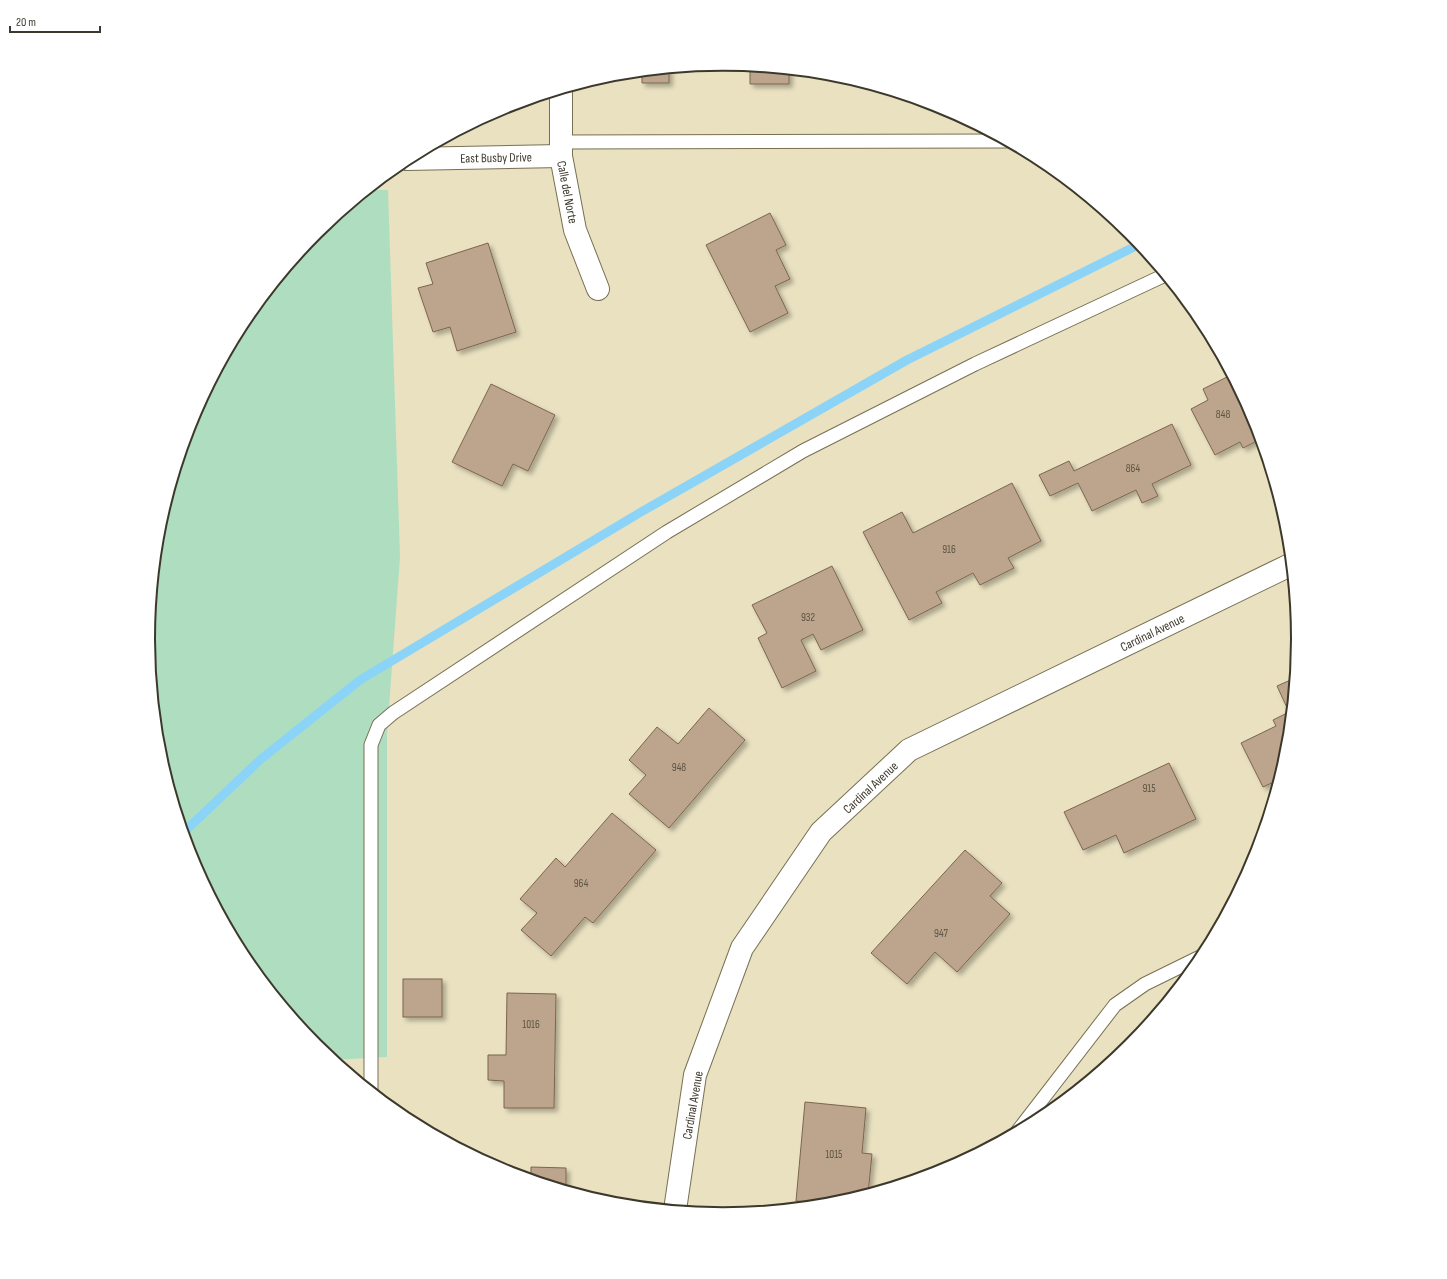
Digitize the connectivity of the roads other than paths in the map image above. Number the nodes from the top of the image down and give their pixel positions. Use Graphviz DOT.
graph roads {
  1 [pos="561,95"];
  2 [pos="997,141"];
  3 [pos="561,149"];
  4 [pos="422,158"];
  5 [pos="1161,277"];
  6 [pos="598,289"];
  7 [pos="1287,566"];
  8 [pos="1192,961"];
  9 [pos="371,1086"];
  10 [pos="1026,1120"];
  11 [pos="676,1206"];
  1 -- 3 [label="street, Calle del Norte"];
  2 -- 3 [label="lane"];
  3 -- 4 [label="street, East Busby Drive"];
  3 -- 6 [label="street, Calle del Norte"];
  5 -- 9 [label="lane"];
  7 -- 11 [label="street, Cardinal Avenue"];
  8 -- 10 [label="lane"];
}
